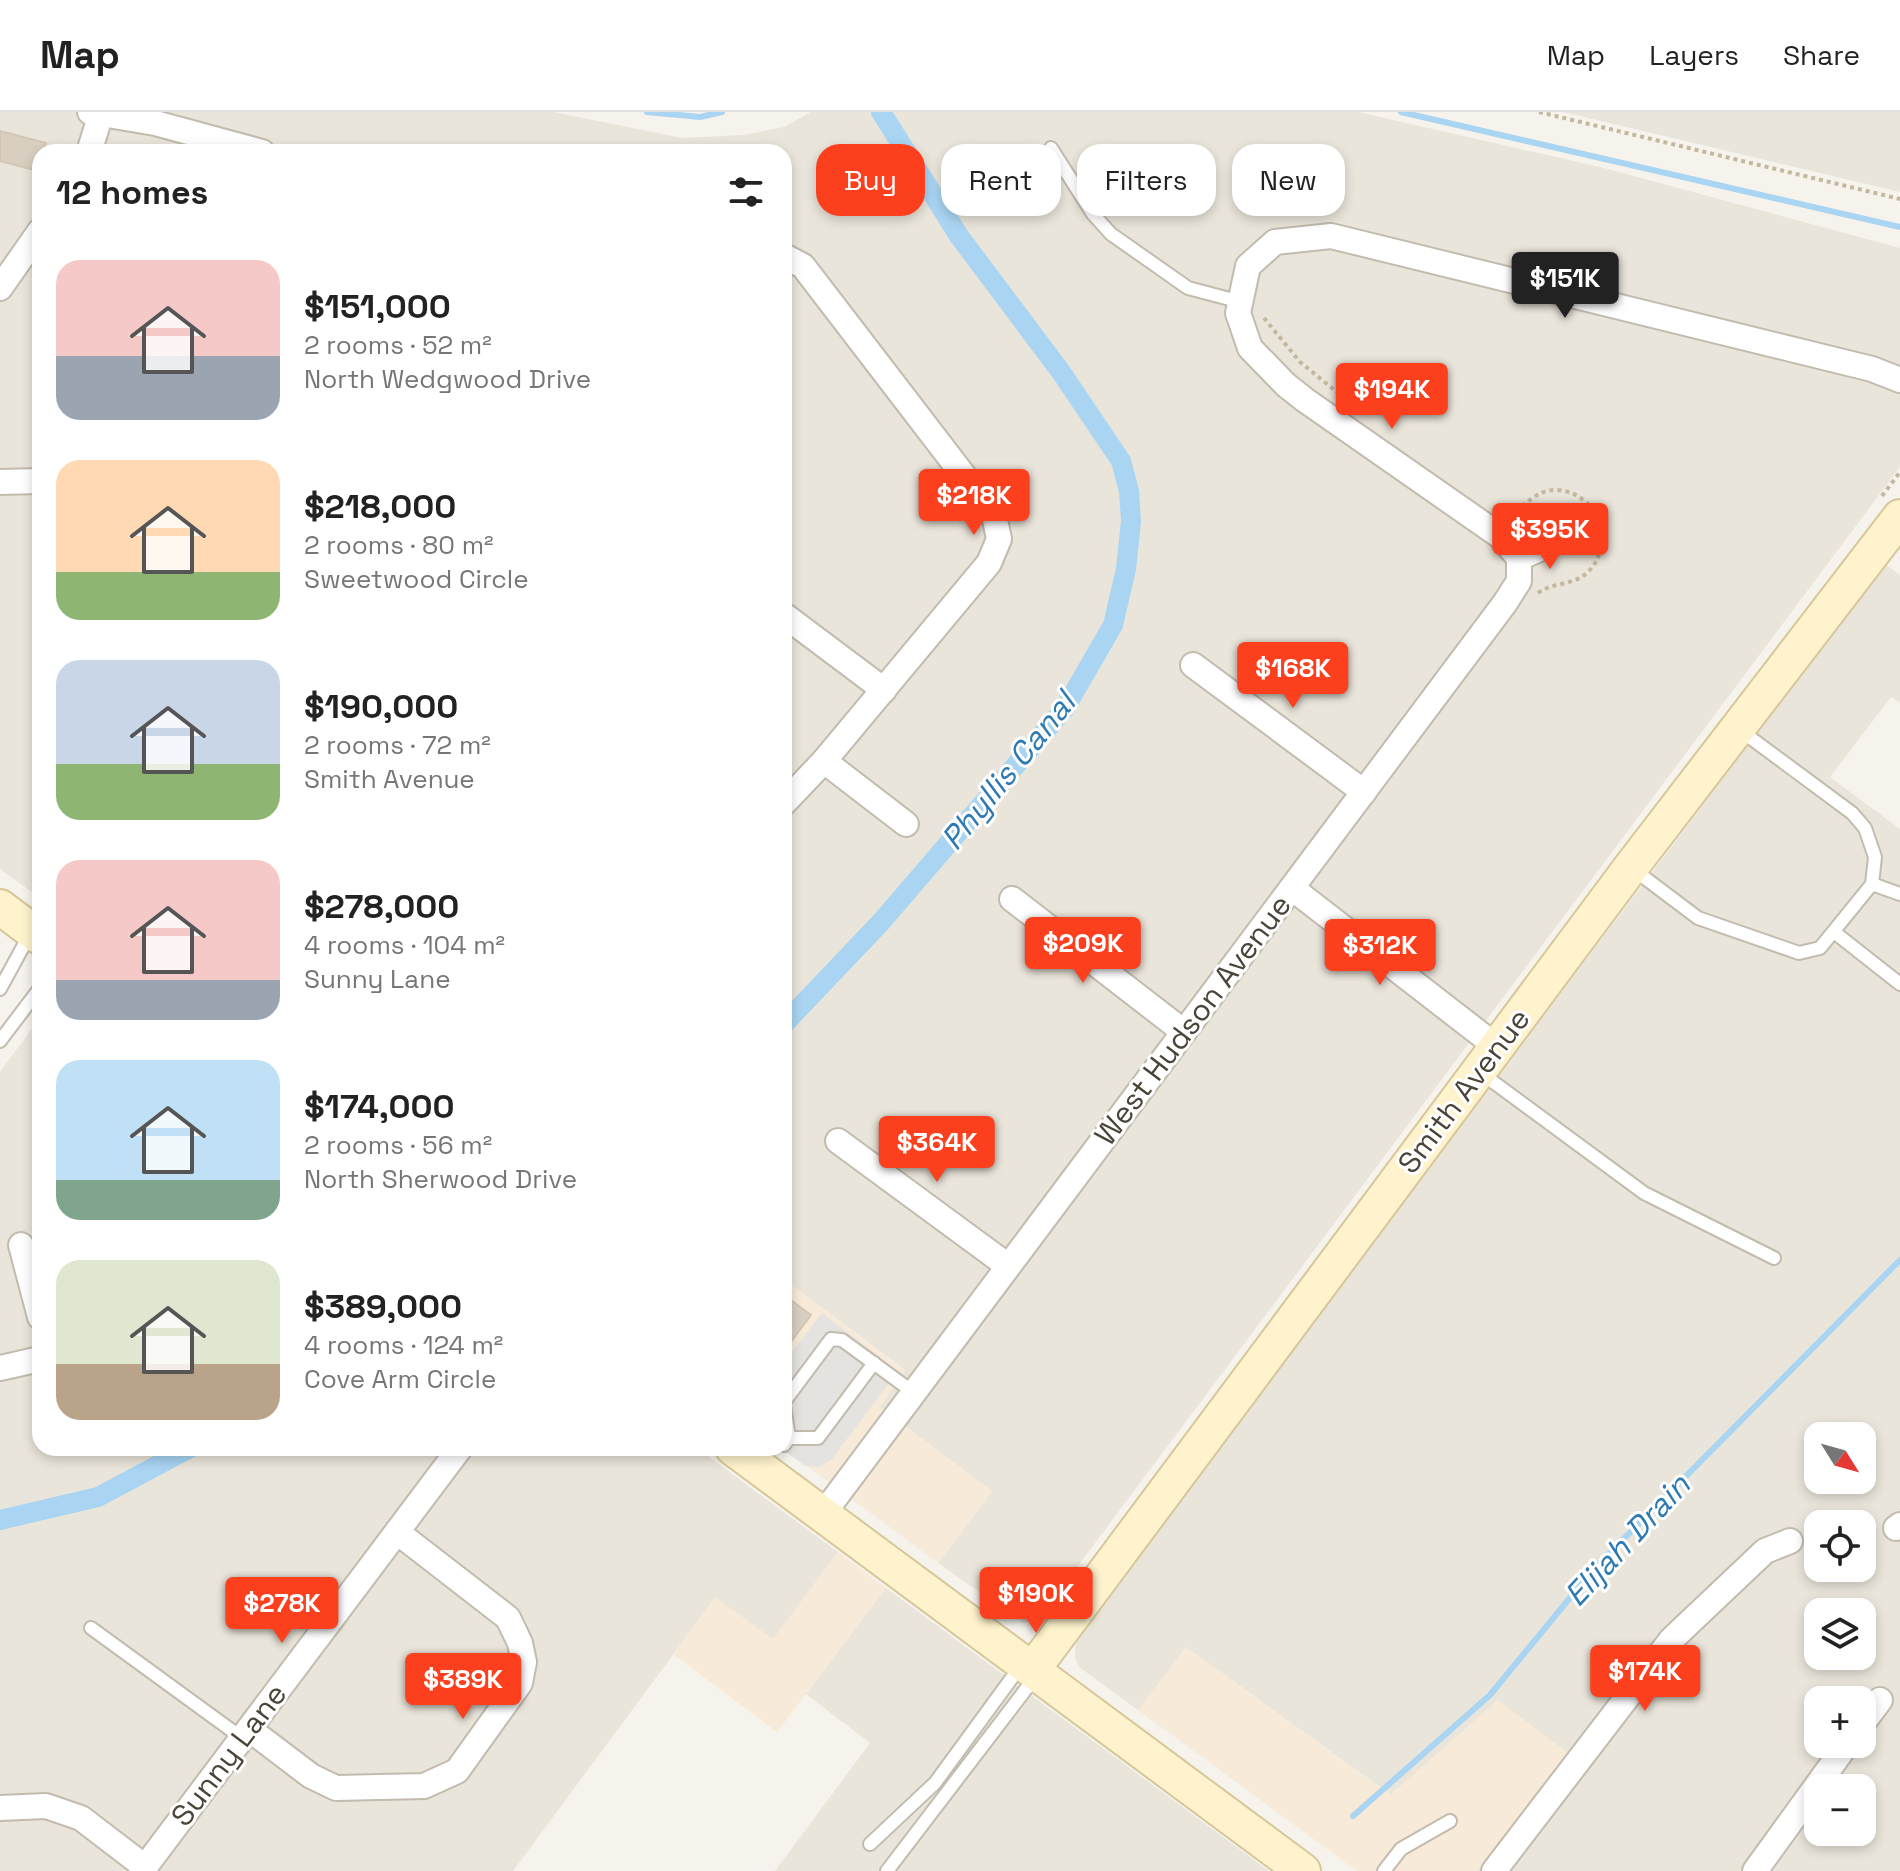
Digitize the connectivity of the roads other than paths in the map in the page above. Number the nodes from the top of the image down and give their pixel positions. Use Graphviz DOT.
graph roads {
  1 [pos="95,113"];
  2 [pos="90,144"];
  3 [pos="232,144"];
  4 [pos="1061,164"];
  5 [pos="32,242"];
  6 [pos="792,260"];
  7 [pos="0,288"];
  8 [pos="1250,307"];
  9 [pos="1900,380"];
  10 [pos="32,481"];
  11 [pos="0,482"];
  12 [pos="1897,527"];
  13 [pos="1562,539"];
  14 [pos="1519,558"];
  15 [pos="792,621"];
  16 [pos="1193,665"];
  17 [pos="884,690"];
  18 [pos="1738,728"];
  19 [pos="824,761"];
  20 [pos="1364,792"];
  21 [pos="792,795"];
  22 [pos="906,824"];
  23 [pos="1631,867"];
  24 [pos="1872,884"];
  25 [pos="1293,889"];
  26 [pos="1900,894"];
  27 [pos="1012,899"];
  28 [pos="0,907"];
  29 [pos="32,931"];
  30 [pos="1834,932"];
  31 [pos="32,940"];
  32 [pos="1900,984"];
  33 [pos="0,989"];
  34 [pos="32,999"];
  35 [pos="1184,1032"];
  36 [pos="0,1041"];
  37 [pos="1488,1059"];
  38 [pos="838,1141"];
  39 [pos="21,1245"];
  40 [pos="1774,1258"];
  41 [pos="1008,1266"];
  42 [pos="32,1287"];
  43 [pos="32,1361"];
  44 [pos="874,1363"];
  45 [pos="0,1368"];
  46 [pos="913,1392"];
  47 [pos="792,1393"];
  48 [pos="792,1447"];
  49 [pos="454,1456"];
  50 [pos="783,1456"];
  51 [pos="823,1514"];
  52 [pos="397,1532"];
  53 [pos="1790,1541"];
  54 [pos="91,1628"];
  55 [pos="1032,1668"];
  56 [pos="1880,1700"];
  57 [pos="1876,1705"];
  58 [pos="245,1734"];
  59 [pos="1837,1758"];
  60 [pos="0,1808"];
  61 [pos="1450,1821"];
  62 [pos="870,1844"];
  63 [pos="144,1869"];
  64 [pos="887,1871"];
  65 [pos="1303,1871"];
  66 [pos="1384,1871"];
  67 [pos="1494,1871"];
  68 [pos="1755,1871"];
  1 -- 2 [label="street"];
  1 -- 3 [label="street"];
  4 -- 8 [label="lane"];
  5 -- 7 [label="street"];
  6 -- 17 [label="street"];
  8 -- 9 [label="street"];
  8 -- 14 [label="street"];
  10 -- 11 [label="street"];
  12 -- 18 [label="street, Smith Avenue"];
  13 -- 14 [label="street"];
  14 -- 20 [label="street, West Hudson Avenue"];
  15 -- 17 [label="street"];
  16 -- 20 [label="street"];
  17 -- 19 [label="street"];
  18 -- 23 [label="street, Smith Avenue"];
  18 -- 24 [label="lane"];
  19 -- 21 [label="street"];
  19 -- 22 [label="street"];
  20 -- 25 [label="street, West Hudson Avenue"];
  23 -- 30 [label="lane"];
  23 -- 37 [label="street, Smith Avenue"];
  24 -- 26 [label="lane"];
  24 -- 30 [label="lane"];
  25 -- 35 [label="street, West Hudson Avenue"];
  25 -- 37 [label="street"];
  27 -- 35 [label="street"];
  28 -- 29 [label="street"];
  30 -- 32 [label="lane"];
  31 -- 33 [label="lane"];
  34 -- 36 [label="lane"];
  35 -- 41 [label="street, West Hudson Avenue"];
  37 -- 40 [label="lane"];
  37 -- 55 [label="street, Smith Avenue"];
  38 -- 41 [label="street"];
  39 -- 42 [label="street"];
  41 -- 46 [label="street, West Hudson Avenue"];
  43 -- 45 [label="street"];
  44 -- 46 [label="lane"];
  44 -- 47 [label="lane"];
  44 -- 48 [label="lane"];
  46 -- 51 [label="street, West Hudson Avenue"];
  49 -- 52 [label="street, Sunny Lane"];
  50 -- 51 [label="street"];
  51 -- 55 [label="street"];
  52 -- 58 [label="street, Sunny Lane"];
  52 -- 58 [label="street"];
  53 -- 67 [label="street"];
  54 -- 58 [label="lane"];
  55 -- 62 [label="lane"];
  55 -- 64 [label="lane, Smith Avenue"];
  55 -- 65 [label="street"];
  56 -- 57 [label="street"];
  58 -- 63 [label="street, Sunny Lane"];
  59 -- 68 [label="street"];
  60 -- 63 [label="street"];
  61 -- 66 [label="lane"];
}
